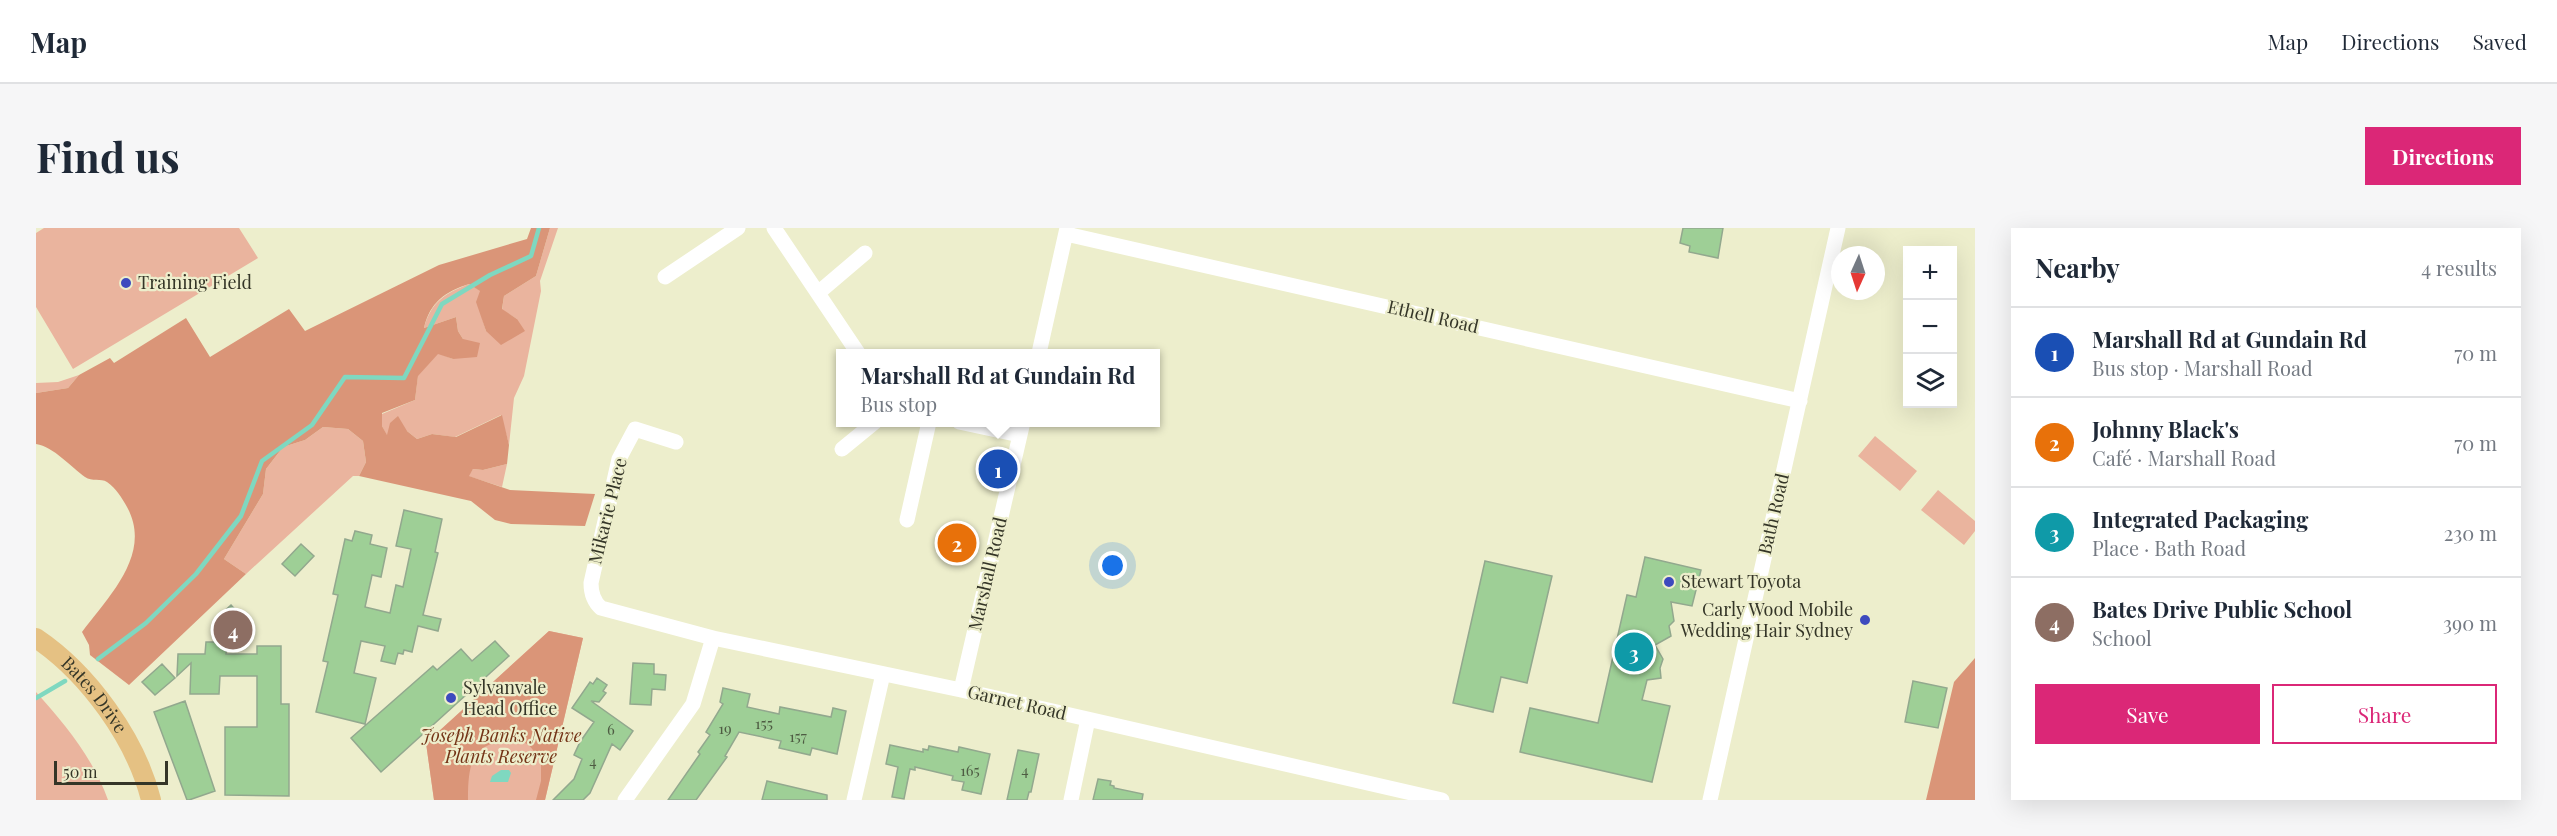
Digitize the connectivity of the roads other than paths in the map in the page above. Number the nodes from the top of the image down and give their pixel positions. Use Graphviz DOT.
graph roads {
  1 [pos="738,228"];
  2 [pos="774,228"];
  3 [pos="1838,228"];
  4 [pos="1067,231"];
  5 [pos="865,253"];
  6 [pos="665,277"];
  7 [pos="818,293"];
  8 [pos="855,349"];
  9 [pos="1040,349"];
  10 [pos="1800,400"];
  11 [pos="870,427"];
  12 [pos="928,427"];
  13 [pos="1000,427"];
  14 [pos="1021,429"];
  15 [pos="676,442"];
  16 [pos="842,449"];
  17 [pos="907,520"];
  18 [pos="595,603"];
  19 [pos="36,638"];
  20 [pos="713,638"];
  21 [pos="883,674"];
  22 [pos="961,690"];
  23 [pos="1088,719"];
  24 [pos="151,800"];
  25 [pos="625,800"];
  26 [pos="854,800"];
  27 [pos="1071,800"];
  28 [pos="1442,800"];
  29 [pos="1710,800"];
  1 -- 6 [label="street"];
  2 -- 7 [label="street"];
  3 -- 10 [label="street, Bath Road"];
  4 -- 9 [label="street"];
  4 -- 10 [label="street, Ethell Road"];
  5 -- 7 [label="street"];
  7 -- 8 [label="street"];
  10 -- 29 [label="street, Bath Road"];
  11 -- 16 [label="street"];
  12 -- 17 [label="street"];
  13 -- 14 [label="street"];
  14 -- 22 [label="street, Marshall Road"];
  15 -- 18 [label="street, Mikarie Place"];
  18 -- 20 [label="street, Garnet Road"];
  19 -- 24 [label="main road, Bates Drive"];
  20 -- 21 [label="street, Garnet Road"];
  20 -- 25 [label="street"];
  21 -- 22 [label="street, Garnet Road"];
  21 -- 26 [label="street"];
  22 -- 23 [label="street, Garnet Road"];
  23 -- 27 [label="street"];
  23 -- 28 [label="street, Garnet Road"];
}
